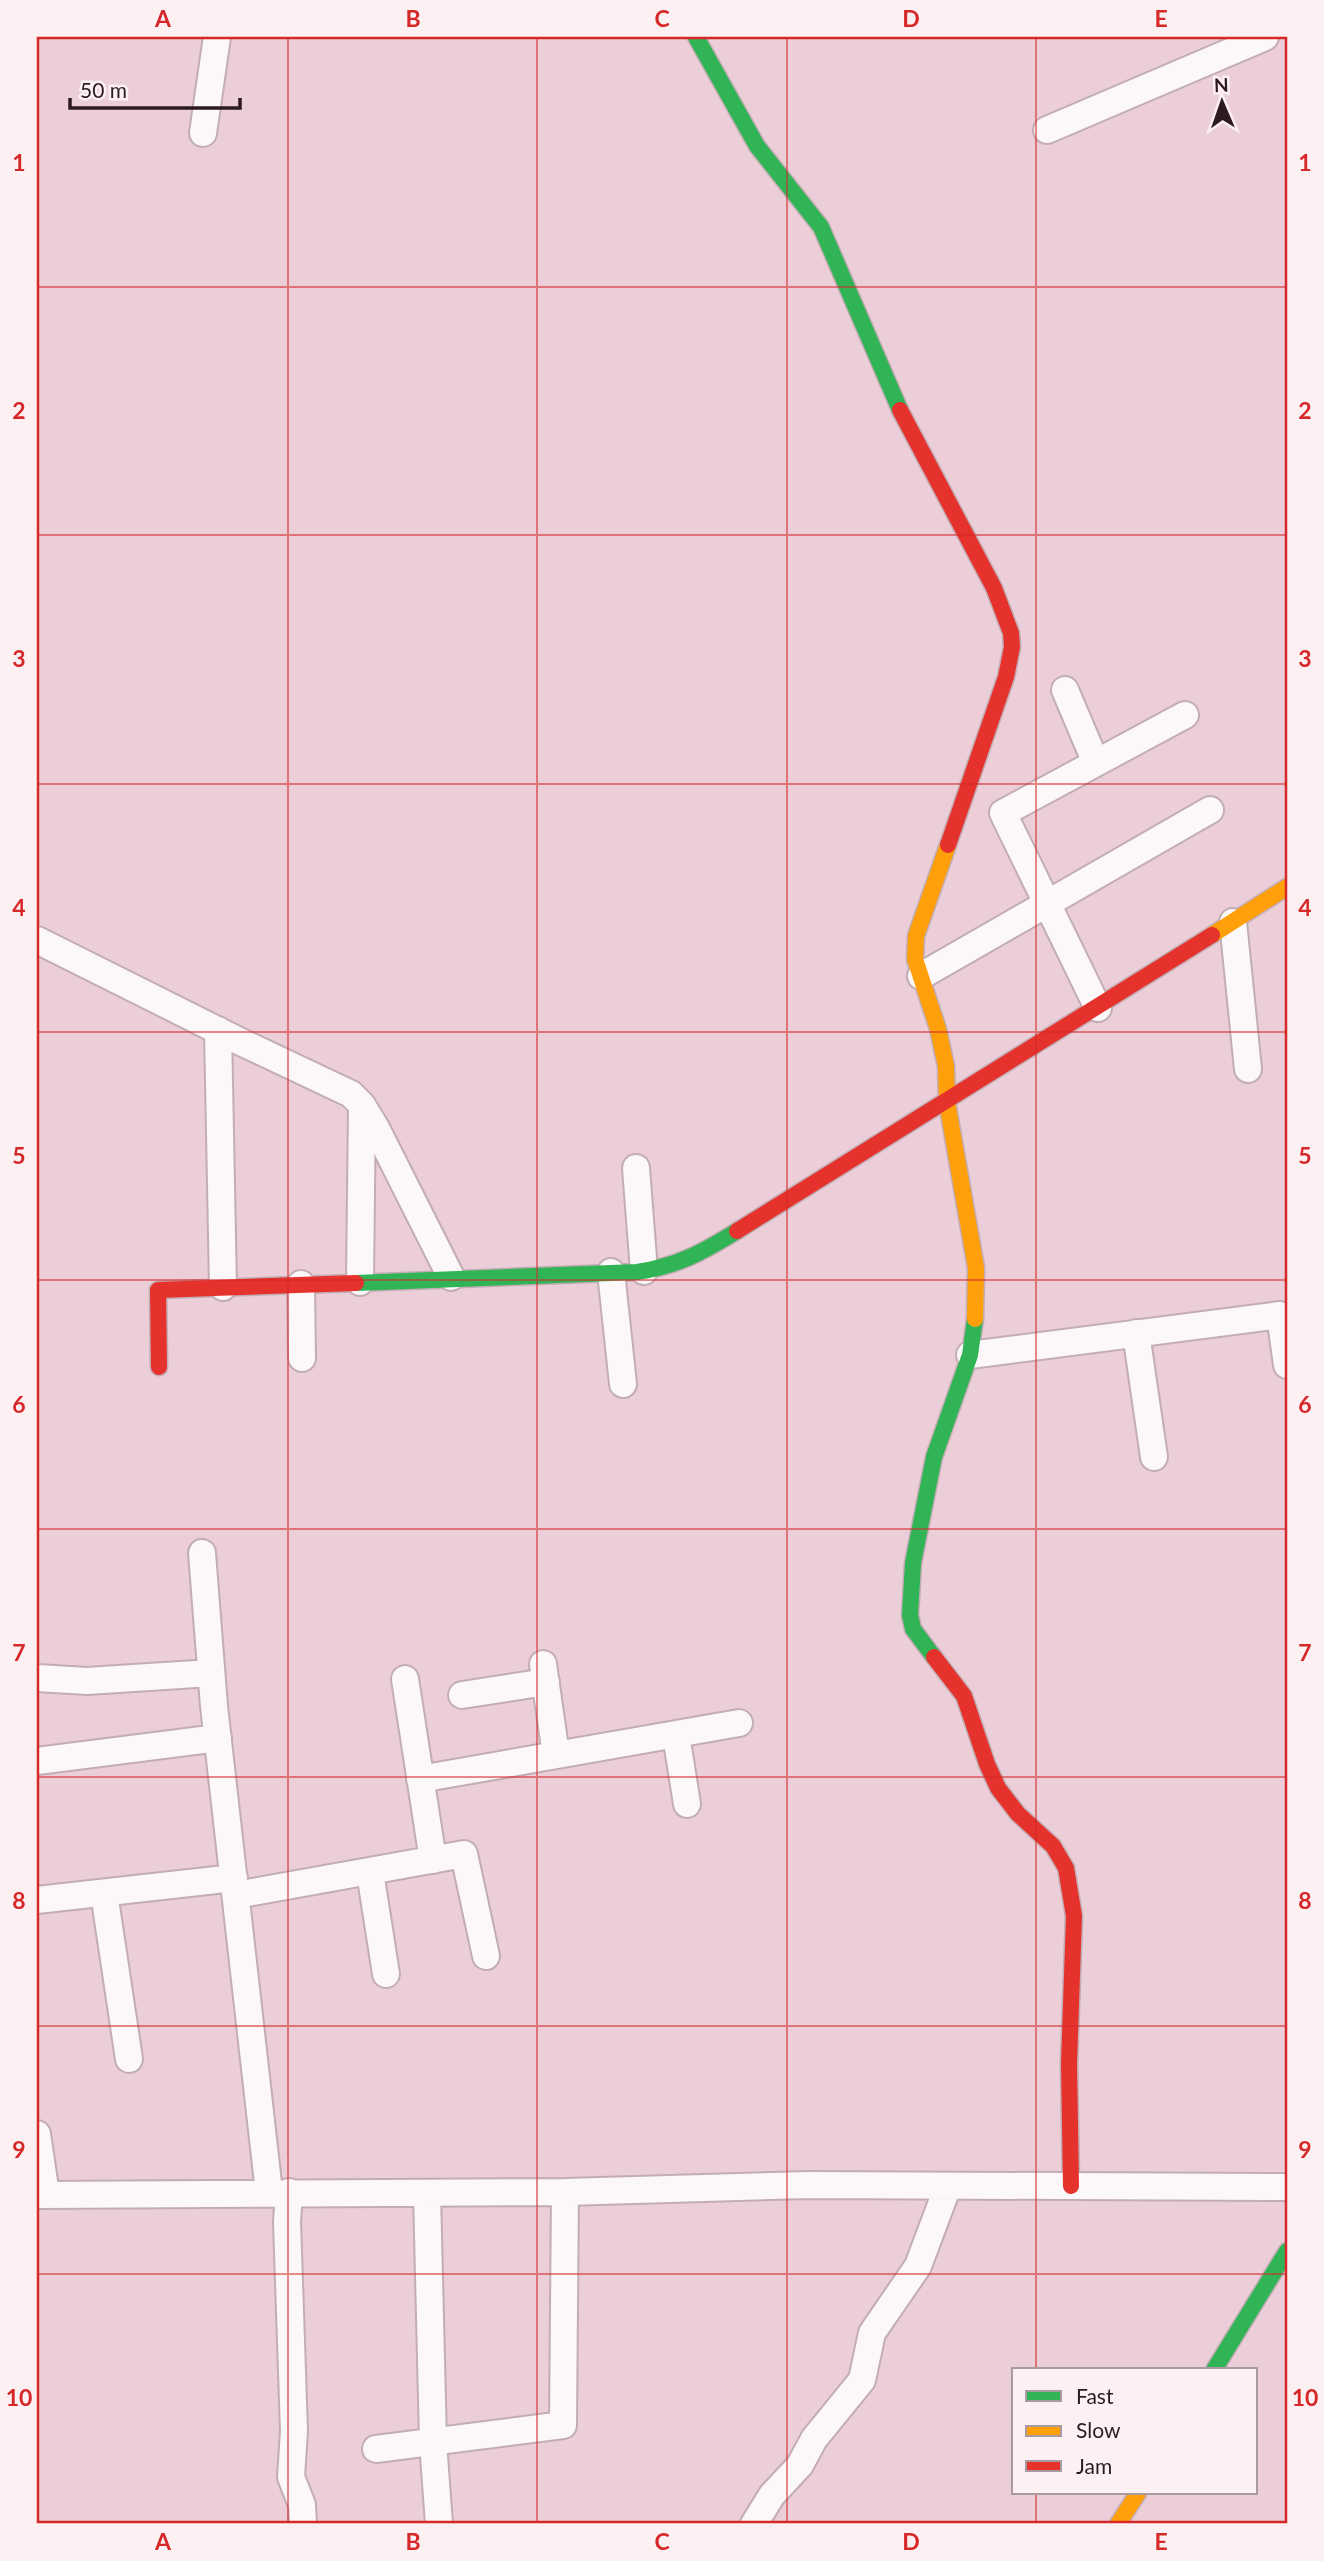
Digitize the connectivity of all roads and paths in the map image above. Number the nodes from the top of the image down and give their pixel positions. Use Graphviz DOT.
graph roads {
  1 [pos="217,37"];
  2 [pos="696,37"];
  3 [pos="1265,37"];
  4 [pos="1047,130"];
  5 [pos="203,133"];
  6 [pos="1065,690"];
  7 [pos="1185,715"];
  8 [pos="1096,763"];
  9 [pos="1210,810"];
  10 [pos="1287,887"];
  11 [pos="1047,903"];
  12 [pos="1233,922"];
  13 [pos="37,940"];
  14 [pos="921,976"];
  15 [pos="1098,1008"];
  16 [pos="218,1030"];
  17 [pos="1248,1069"];
  18 [pos="947,1102"];
  19 [pos="362,1105"];
  20 [pos="636,1168"];
  21 [pos="643,1270"];
  22 [pos="611,1272"];
  23 [pos="451,1277"];
  24 [pos="360,1282"];
  25 [pos="301,1284"];
  26 [pos="223,1287"];
  27 [pos="1136,1334"];
  28 [pos="970,1355"];
  29 [pos="302,1358"];
  30 [pos="1287,1365"];
  31 [pos="159,1367"];
  32 [pos="623,1384"];
  33 [pos="1154,1457"];
  34 [pos="202,1553"];
  35 [pos="211,1673"];
  36 [pos="37,1678"];
  37 [pos="405,1679"];
  38 [pos="462,1695"];
  39 [pos="739,1723"];
  40 [pos="676,1735"];
  41 [pos="218,1738"];
  42 [pos="556,1755"];
  43 [pos="37,1760"];
  44 [pos="420,1779"];
  45 [pos="687,1804"];
  46 [pos="433,1860"];
  47 [pos="370,1872"];
  48 [pos="235,1887"];
  49 [pos="104,1892"];
  50 [pos="37,1900"];
  51 [pos="486,1956"];
  52 [pos="386,1974"];
  53 [pos="129,2059"];
  54 [pos="37,2134"];
  55 [pos="948,2186"];
  56 [pos="1070,2186"];
  57 [pos="1287,2187"];
  58 [pos="279,2192"];
  59 [pos="565,2192"];
  60 [pos="428,2193"];
  61 [pos="41,2195"];
  62 [pos="1287,2252"];
  63 [pos="1215,2368"];
  64 [pos="433,2442"];
  65 [pos="376,2449"];
  66 [pos="1137,2494"];
  67 [pos="303,2524"];
  68 [pos="439,2524"];
  69 [pos="754,2524"];
  70 [pos="1118,2524"];
  1 -- 5 [label="street"];
  2 -- 14 [label="main road"];
  3 -- 4 [label="street"];
  6 -- 8 [label="street"];
  7 -- 8 [label="street"];
  8 -- 11 [label="street"];
  9 -- 11 [label="street"];
  10 -- 12 [label="main road"];
  11 -- 14 [label="street"];
  11 -- 15 [label="street"];
  12 -- 15 [label="main road"];
  12 -- 17 [label="street"];
  13 -- 16 [label="street"];
  14 -- 18 [label="main road"];
  15 -- 18 [label="main road"];
  16 -- 19 [label="street"];
  16 -- 26 [label="street"];
  18 -- 21 [label="main road"];
  18 -- 28 [label="main road"];
  19 -- 23 [label="street"];
  19 -- 24 [label="street"];
  20 -- 21 [label="street"];
  21 -- 22 [label="main road"];
  22 -- 23 [label="main road"];
  22 -- 32 [label="street"];
  23 -- 24 [label="main road"];
  24 -- 25 [label="main road"];
  25 -- 26 [label="main road"];
  25 -- 29 [label="street"];
  26 -- 31 [label="main road"];
  27 -- 28 [label="street"];
  27 -- 30 [label="street"];
  27 -- 33 [label="street"];
  28 -- 56 [label="main road"];
  34 -- 35 [label="street"];
  35 -- 36 [label="street"];
  35 -- 41 [label="street"];
  37 -- 44 [label="street"];
  38 -- 42 [label="street"];
  39 -- 40 [label="street"];
  40 -- 42 [label="street"];
  40 -- 45 [label="street"];
  41 -- 43 [label="street"];
  41 -- 48 [label="street"];
  42 -- 44 [label="street"];
  44 -- 46 [label="street"];
  46 -- 47 [label="street"];
  46 -- 51 [label="street"];
  47 -- 48 [label="street"];
  47 -- 52 [label="street"];
  48 -- 49 [label="street"];
  48 -- 58 [label="street"];
  49 -- 50 [label="street"];
  49 -- 53 [label="street"];
  54 -- 61 [label="street"];
  55 -- 56 [label="street"];
  55 -- 59 [label="street"];
  55 -- 69 [label="street"];
  56 -- 57 [label="street"];
  58 -- 60 [label="street"];
  58 -- 61 [label="street"];
  58 -- 67 [label="street"];
  59 -- 60 [label="street"];
  59 -- 64 [label="street"];
  60 -- 64 [label="street"];
  62 -- 63 [label="main road"];
  64 -- 65 [label="street"];
  64 -- 68 [label="street"];
  66 -- 70 [label="main road"];
}
